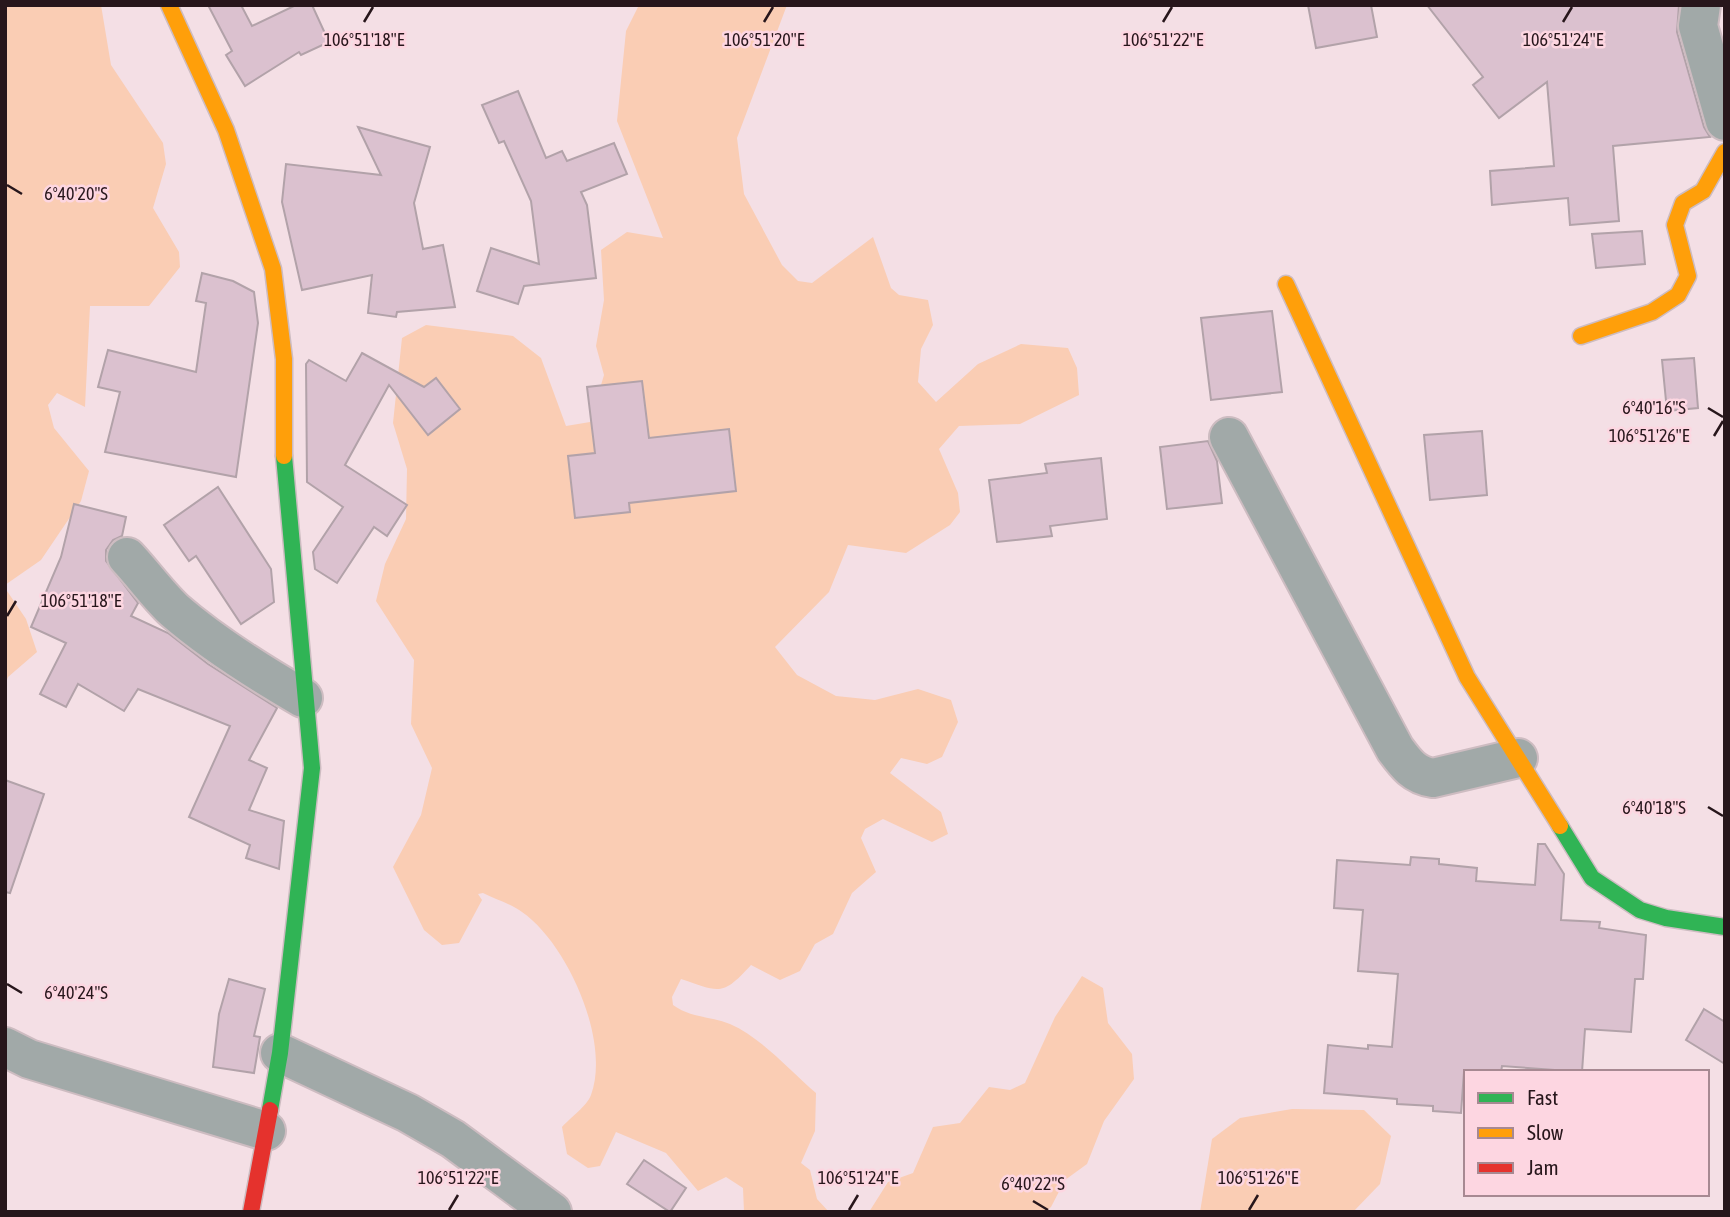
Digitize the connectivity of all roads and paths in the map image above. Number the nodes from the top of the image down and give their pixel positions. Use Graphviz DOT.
graph roads {
  1 [pos="169,5"];
  2 [pos="1701,5"];
  3 [pos="1725,121"];
  4 [pos="1725,152"];
  5 [pos="1286,284"];
  6 [pos="1581,336"];
  7 [pos="1229,437"];
  8 [pos="127,557"];
  9 [pos="303,698"];
  10 [pos="1518,758"];
  11 [pos="1725,927"];
  12 [pos="5,1047"];
  13 [pos="280,1052"];
  14 [pos="266,1130"];
  15 [pos="251,1212"];
  16 [pos="552,1212"];
  1 -- 9 [label="street"];
  2 -- 3 [label="street"];
  4 -- 6 [label="street"];
  5 -- 10 [label="street"];
  7 -- 10 [label="street"];
  8 -- 9 [label="street"];
  9 -- 13 [label="street"];
  10 -- 11 [label="street"];
  12 -- 14 [label="street"];
  13 -- 14 [label="street"];
  13 -- 16 [label="street"];
  14 -- 15 [label="street"];
}
